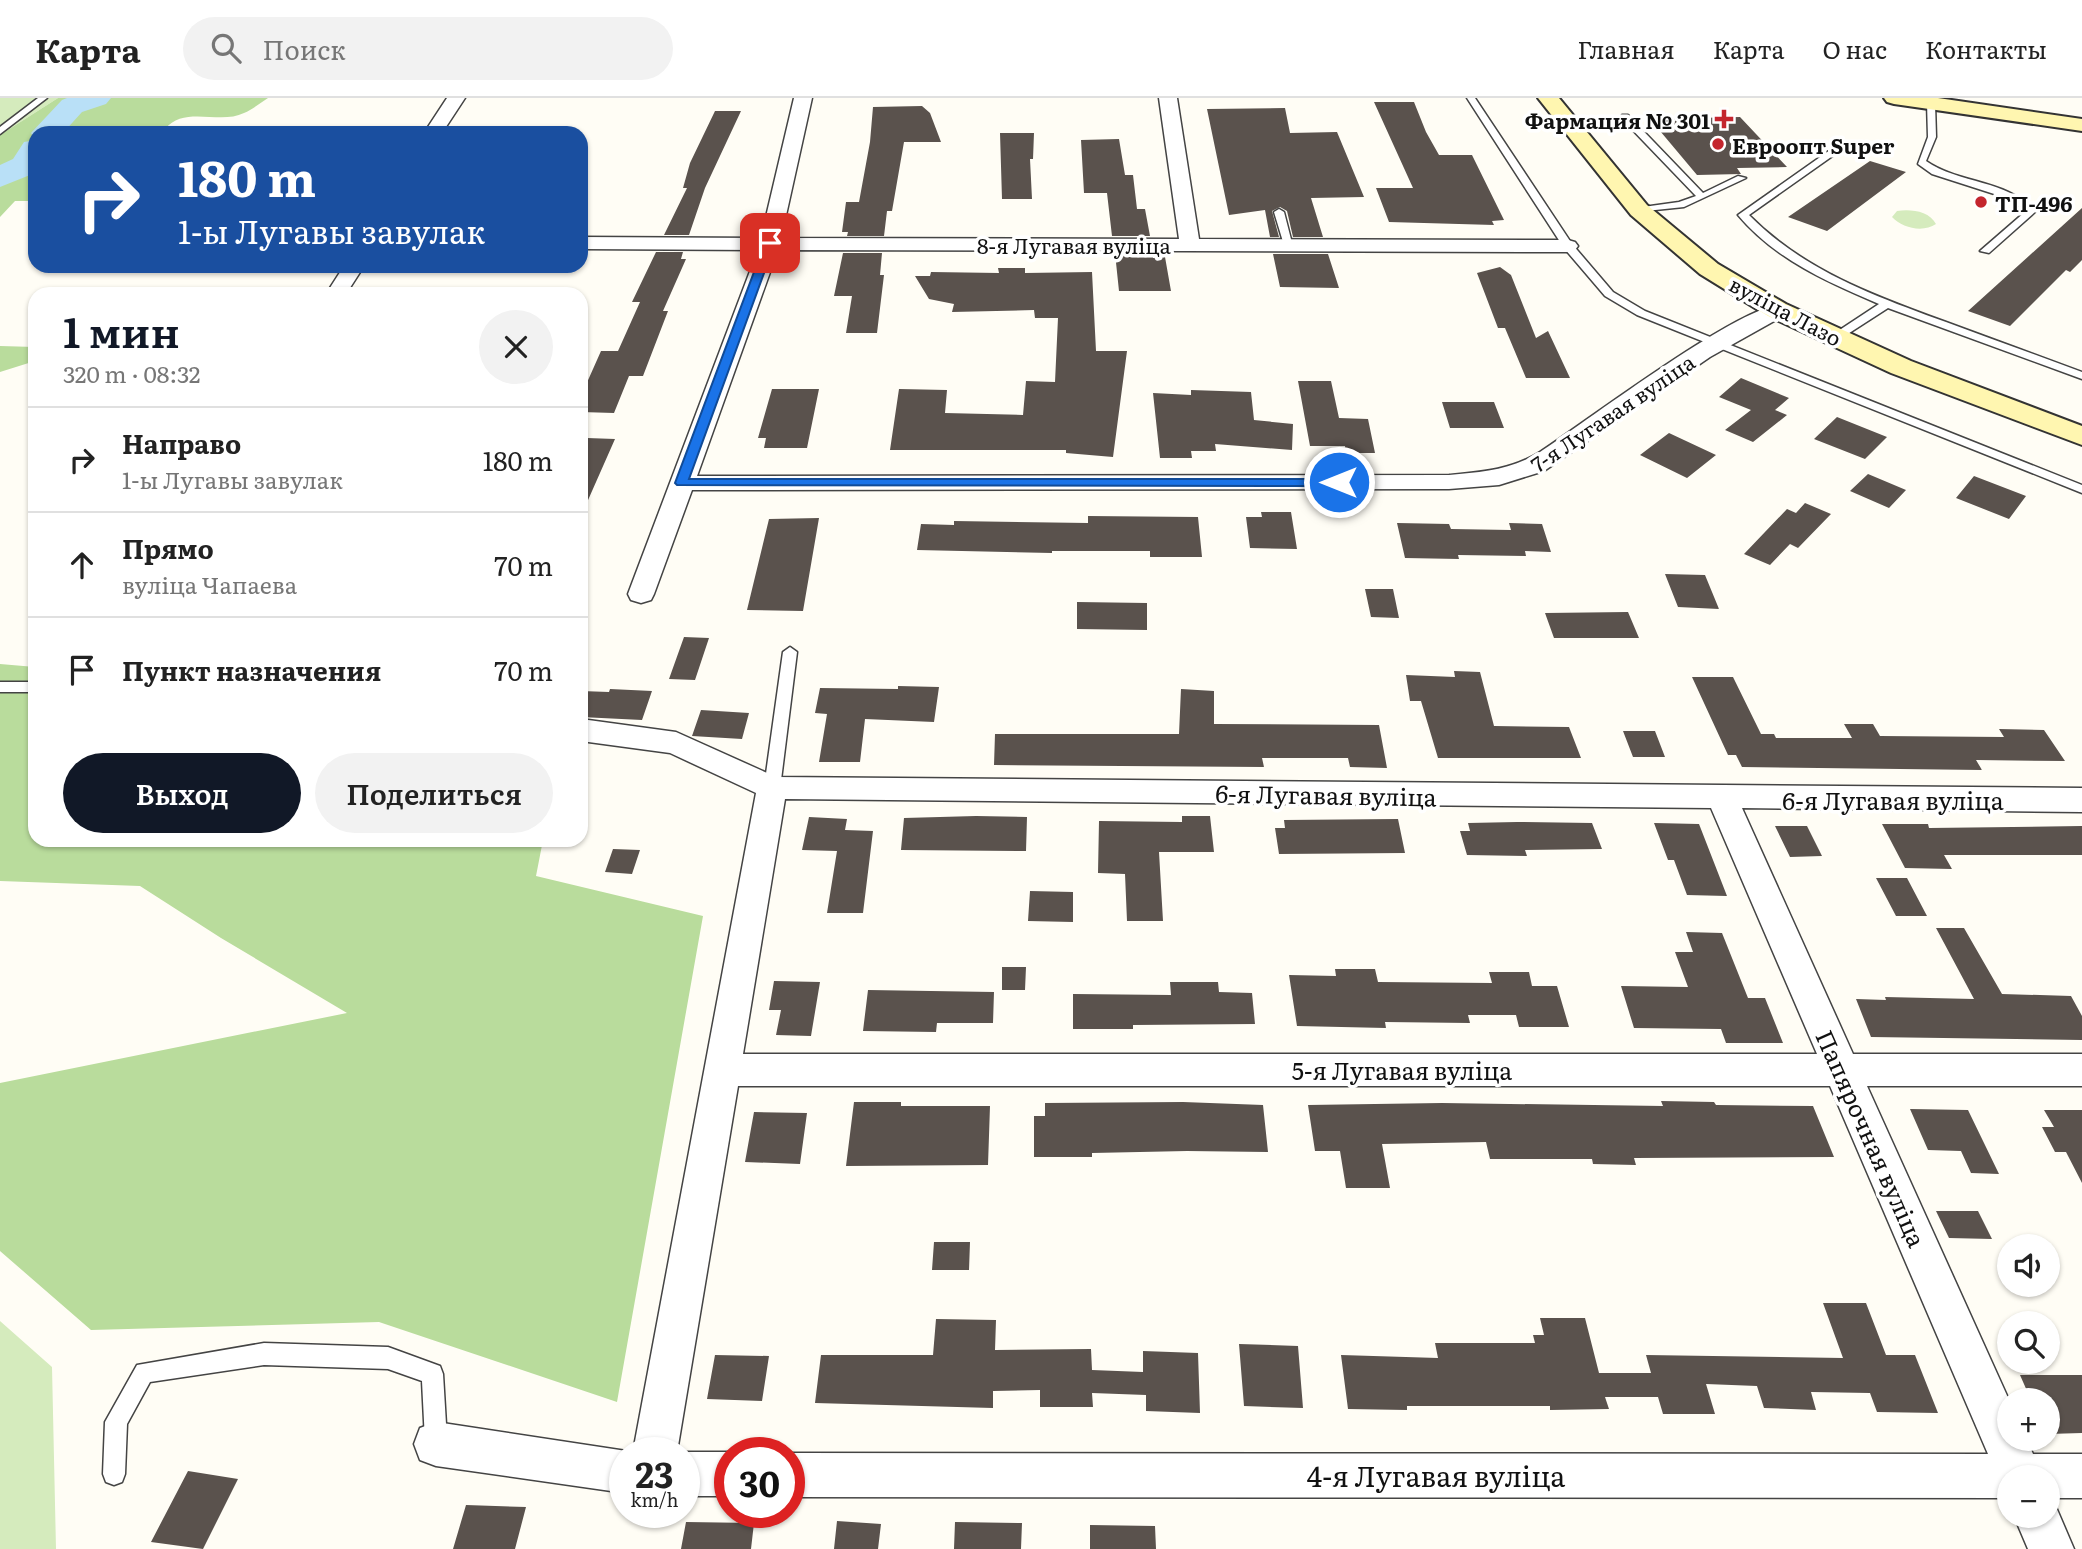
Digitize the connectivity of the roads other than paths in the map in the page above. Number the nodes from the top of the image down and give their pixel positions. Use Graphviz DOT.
graph roads {
  1 [pos="43,98"];
  2 [pos="456,98"];
  3 [pos="803,98"];
  4 [pos="1168,98"];
  5 [pos="1471,98"];
  6 [pos="1548,98"];
  7 [pos="1894,98"];
  8 [pos="1931,103"];
  9 [pos="1625,117"];
  10 [pos="2082,125"];
  11 [pos="438,126"];
  12 [pos="0,131"];
  13 [pos="1836,150"];
  14 [pos="1741,178"];
  15 [pos="1702,197"];
  16 [pos="1639,211"];
  17 [pos="1279,212"];
  18 [pos="588,243"];
  19 [pos="770,243"];
  20 [pos="1190,245"];
  21 [pos="1289,245"];
  22 [pos="1568,246"];
  23 [pos="1985,251"];
  24 [pos="1887,304"];
  25 [pos="1777,310"];
  26 [pos="1836,337"];
  27 [pos="1715,343"];
  28 [pos="2082,376"];
  29 [pos="2082,436"];
  30 [pos="681,483"];
  31 [pos="2082,489"];
  32 [pos="641,594"];
  33 [pos="790,652"];
  34 [pos="0,687"];
  35 [pos="28,687"];
  36 [pos="588,731"];
  37 [pos="772,788"];
  38 [pos="1723,798"];
  39 [pos="2082,800"];
  40 [pos="1841,1069"];
  41 [pos="722,1070"];
  42 [pos="2082,1070"];
  43 [pos="658,1437"];
  44 [pos="436,1444"];
  45 [pos="2015,1465"];
  46 [pos="609,1469"];
  47 [pos="114,1474"];
  48 [pos="805,1475"];
  49 [pos="2082,1476"];
  50 [pos="2060,1481"];
  51 [pos="1997,1489"];
  52 [pos="2042,1528"];
  53 [pos="2051,1549"];
  1 -- 12 [label="lane"];
  2 -- 11 [label="street"];
  3 -- 19 [label="street"];
  4 -- 20 [label="street"];
  5 -- 22 [label="lane"];
  6 -- 16 [label="street, вуліца Лазо"];
  7 -- 8 [label="street"];
  8 -- 10 [label="street"];
  8 -- 23 [label="lane"];
  9 -- 15 [label="lane"];
  13 -- 24 [label="lane"];
  14 -- 15 [label="lane"];
  15 -- 16 [label="lane"];
  16 -- 25 [label="street, вуліца Лазо"];
  17 -- 21 [label="lane"];
  18 -- 19 [label="street, 8-я Лугавая вуліца"];
  19 -- 20 [label="street, 8-я Лугавая вуліца"];
  19 -- 30 [label="street"];
  20 -- 21 [label="street, 8-я Лугавая вуліца"];
  21 -- 22 [label="street, 8-я Лугавая вуліца"];
  22 -- 27 [label="lane"];
  24 -- 26 [label="lane"];
  24 -- 28 [label="lane"];
  25 -- 26 [label="street, вуліца Лазо"];
  25 -- 27 [label="street, 7-я Лугавая вуліца"];
  26 -- 29 [label="street, вуліца Лазо"];
  27 -- 30 [label="street, 7-я Лугавая вуліца"];
  27 -- 31 [label="lane"];
  30 -- 32 [label="street"];
  33 -- 37 [label="lane"];
  34 -- 35 [label="lane"];
  36 -- 37 [label="street, 6-я Лугавая вуліца"];
  37 -- 38 [label="street, 6-я Лугавая вуліца"];
  37 -- 41 [label="street"];
  38 -- 39 [label="street, 6-я Лугавая вуліца"];
  38 -- 40 [label="street, Папярочная вуліца"];
  40 -- 41 [label="street, 5-я Лугавая вуліца"];
  40 -- 42 [label="street, 5-я Лугавая вуліца"];
  40 -- 45 [label="street, Папярочная вуліца"];
  41 -- 43 [label="street"];
  44 -- 46 [label="street"];
  44 -- 47 [label="lane"];
  48 -- 51 [label="street, 4-я Лугавая вуліца"];
  49 -- 50 [label="street, 4-я Лугавая вуліца"];
  52 -- 53 [label="street, Папярочная вуліца"];
}
